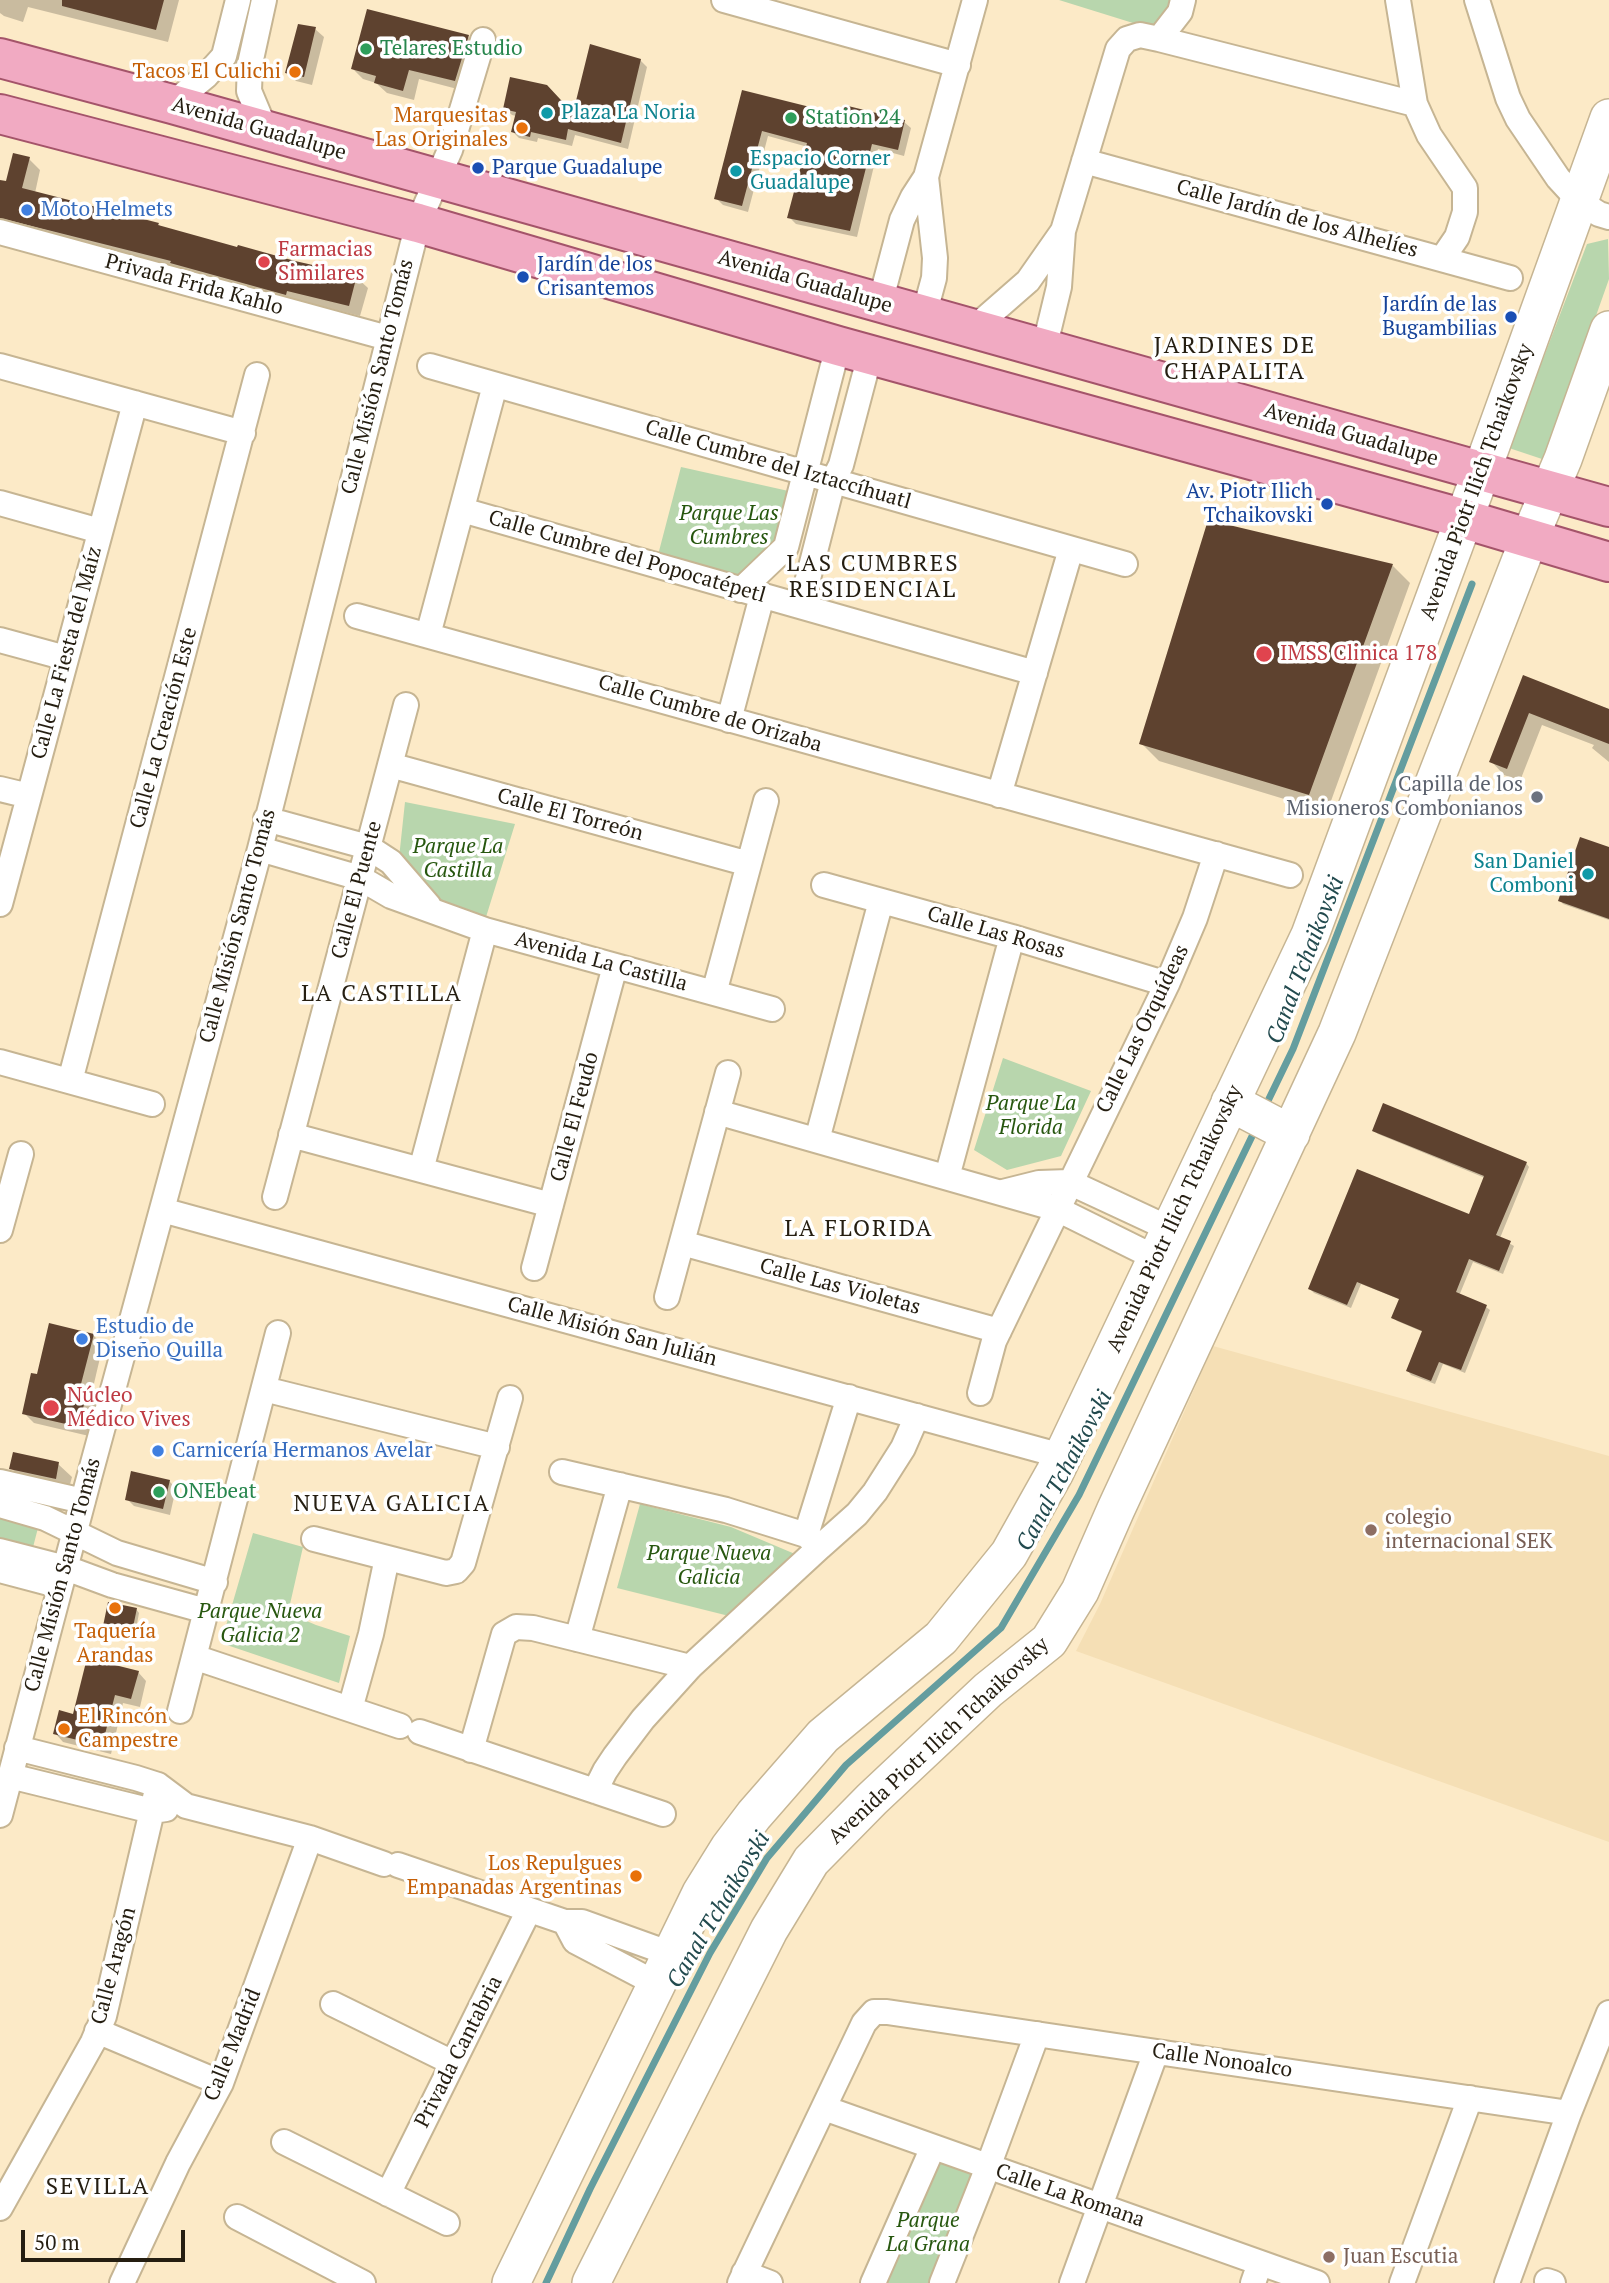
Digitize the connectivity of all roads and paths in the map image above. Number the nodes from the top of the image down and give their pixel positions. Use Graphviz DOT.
graph roads {
  1 [pos="724,0"];
  2 [pos="975,0"];
  3 [pos="1183,0"];
  4 [pos="1398,0"];
  5 [pos="1477,0"];
  6 [pos="254,1"];
  7 [pos="1159,39"];
  8 [pos="483,40"];
  9 [pos="224,56"];
  10 [pos="1,61"];
  11 [pos="250,64"];
  12 [pos="958,65"];
  13 [pos="172,104"];
  14 [pos="1415,104"];
  15 [pos="0,114"];
  16 [pos="1609,118"];
  17 [pos="276,133"];
  18 [pos="1084,161"];
  19 [pos="926,177"];
  20 [pos="437,179"];
  21 [pos="1594,210"];
  22 [pos="418,223"];
  23 [pos="0,232"];
  24 [pos="1063,232"];
  25 [pos="1442,259"];
  26 [pos="1510,278"];
  27 [pos="880,303"];
  28 [pos="924,315"];
  29 [pos="973,329"];
  30 [pos="1609,330"];
  31 [pos="388,338"];
  32 [pos="1044,349"];
  33 [pos="854,350"];
  34 [pos="0,366"];
  35 [pos="430,366"];
  36 [pos="257,375"];
  37 [pos="495,385"];
  38 [pos="135,403"];
  39 [pos="243,433"];
  40 [pos="804,473"];
  41 [pos="1486,473"];
  42 [pos="833,481"];
  43 [pos="1549,491"];
  44 [pos="0,503"];
  45 [pos="1609,507"];
  46 [pos="462,510"];
  47 [pos="1464,519"];
  48 [pos="100,531"];
  49 [pos="1527,538"];
  50 [pos="786,547"];
  51 [pos="1071,549"];
  52 [pos="814,554"];
  53 [pos="1609,562"];
  54 [pos="1125,564"];
  55 [pos="752,593"];
  56 [pos="801,607"];
  57 [pos="357,616"];
  58 [pos="428,635"];
  59 [pos="0,640"];
  60 [pos="66,658"];
  61 [pos="1035,673"];
  62 [pos="406,705"];
  63 [pos="729,720"];
  64 [pos="390,765"];
  65 [pos="0,789"];
  66 [pos="999,795"];
  67 [pos="29,796"];
  68 [pos="766,802"];
  69 [pos="266,819"];
  70 [pos="368,848"];
  71 [pos="260,849"];
  72 [pos="1216,854"];
  73 [pos="749,864"];
  74 [pos="1290,875"];
  75 [pos="360,878"];
  76 [pos="824,885"];
  77 [pos="881,901"];
  78 [pos="0,904"];
  79 [pos="432,909"];
  80 [pos="485,930"];
  81 [pos="1012,937"];
  82 [pos="615,966"];
  83 [pos="1167,984"];
  84 [pos="714,993"];
  85 [pos="772,1009"];
  86 [pos="0,1062"];
  87 [pos="728,1073"];
  88 [pos="70,1082"];
  89 [pos="152,1104"];
  90 [pos="717,1112"];
  91 [pos="1260,1118"];
  92 [pos="291,1135"];
  93 [pos="817,1140"];
  94 [pos="21,1154"];
  95 [pos="421,1170"];
  96 [pos="947,1177"];
  97 [pos="1069,1182"];
  98 [pos="1002,1192"];
  99 [pos="275,1196"];
  100 [pos="4,1201"];
  101 [pos="551,1205"];
  102 [pos="1057,1209"];
  103 [pos="162,1210"];
  104 [pos="0,1230"];
  105 [pos="682,1243"];
  106 [pos="1163,1244"];
  107 [pos="534,1268"];
  108 [pos="667,1297"];
  109 [pos="999,1331"];
  110 [pos="278,1334"];
  111 [pos="264,1389"];
  112 [pos="980,1393"];
  113 [pos="849,1397"];
  114 [pos="510,1398"];
  115 [pos="917,1416"];
  116 [pos="497,1447"];
  117 [pos="1062,1456"];
  118 [pos="562,1472"];
  119 [pos="0,1482"];
  120 [pos="620,1485"];
  121 [pos="82,1502"];
  122 [pos="0,1505"];
  123 [pos="75,1532"];
  124 [pos="314,1539"];
  125 [pos="813,1541"];
  126 [pos="0,1550"];
  127 [pos="387,1558"];
  128 [pos="0,1570"];
  129 [pos="63,1577"];
  130 [pos="215,1581"];
  131 [pos="206,1611"];
  132 [pos="577,1639"];
  133 [pos="194,1657"];
  134 [pos="691,1667"];
  135 [pos="350,1709"];
  136 [pos="180,1711"];
  137 [pos="17,1748"];
  138 [pos="471,1750"];
  139 [pos="10,1776"];
  140 [pos="158,1785"];
  141 [pos="595,1791"];
  142 [pos="186,1806"];
  143 [pos="152,1811"];
  144 [pos="663,1814"];
  145 [pos="0,1815"];
  146 [pos="310,1838"];
  147 [pos="529,1910"];
  148 [pos="565,1922"];
  149 [pos="664,1969"];
  150 [pos="333,2004"];
  151 [pos="1609,2013"];
  152 [pos="97,2031"];
  153 [pos="1037,2034"];
  154 [pos="1156,2052"];
  155 [pos="453,2063"];
  156 [pos="221,2083"];
  157 [pos="1470,2098"];
  158 [pos="824,2108"];
  159 [pos="1569,2113"];
  160 [pos="284,2143"];
  161 [pos="933,2147"];
  162 [pos="988,2167"];
  163 [pos="388,2194"];
  164 [pos="1101,2206"];
  165 [pos="0,2208"];
  166 [pos="237,2217"];
  167 [pos="447,2222"];
  168 [pos="1256,2273"];
  169 [pos="742,2278"];
  170 [pos="122,2283"];
  171 [pos="363,2283"];
  172 [pos="511,2283"];
  173 [pos="591,2283"];
  174 [pos="770,2283"];
  175 [pos="873,2283"];
  176 [pos="942,2283"];
  177 [pos="1072,2283"];
  178 [pos="1317,2283"];
  179 [pos="1402,2283"];
  180 [pos="1507,2283"];
  1 -- 12 [label="street"];
  2 -- 12 [label="street"];
  3 -- 7 [label="street"];
  4 -- 14 [label="street"];
  5 -- 21 [label="street"];
  6 -- 9 [label="street"];
  6 -- 11 [label="street"];
  7 -- 14 [label="street"];
  7 -- 18 [label="street"];
  8 -- 20 [label="street, Calle Misión Santo Tomás"];
  9 -- 11 [label="street"];
  9 -- 13 [label="street"];
  10 -- 13 [label="main road, Avenida Guadalupe"];
  11 -- 17 [label="street"];
  12 -- 19 [label="street"];
  13 -- 17 [label="main road, Avenida Guadalupe"];
  14 -- 25 [label="street"];
  15 -- 22 [label="main road"];
  16 -- 21 [label="street, Avenida Piotr Ilich Tchaikovsky"];
  17 -- 20 [label="main road, Avenida Guadalupe"];
  18 -- 24 [label="street"];
  18 -- 25 [label="street, Calle Jardín de los Alhelíes"];
  19 -- 27 [label="street"];
  19 -- 28 [label="street"];
  20 -- 22 [label="street, Calle Misión Santo Tomás"];
  20 -- 27 [label="main road, Avenida Guadalupe"];
  21 -- 41 [label="street, Avenida Piotr Ilich Tchaikovsky"];
  22 -- 31 [label="street, Calle Misión Santo Tomás"];
  22 -- 33 [label="main road"];
  23 -- 31 [label="street, Privada Frida Kahlo"];
  24 -- 29 [label="street"];
  24 -- 32 [label="street"];
  25 -- 26 [label="street, Calle Jardín de los Alhelíes"];
  27 -- 28 [label="main road, Avenida Guadalupe"];
  28 -- 29 [label="main road, Avenida Guadalupe"];
  29 -- 32 [label="main road, Avenida Guadalupe"];
  30 -- 43 [label="street, Avenida Piotr Ilich Tchaikovsky"];
  31 -- 69 [label="street, Calle Misión Santo Tomás"];
  32 -- 41 [label="main road, Avenida Guadalupe"];
  33 -- 40 [label="street"];
  33 -- 42 [label="street"];
  33 -- 47 [label="main road"];
  34 -- 38 [label="street"];
  35 -- 37 [label="street, Calle Cumbre del Iztaccíhuatl"];
  36 -- 39 [label="street, Calle La Creación Este"];
  37 -- 40 [label="street, Calle Cumbre del Iztaccíhuatl"];
  37 -- 46 [label="street"];
  38 -- 39 [label="street"];
  38 -- 48 [label="street, Calle La Fiesta del Maíz"];
  39 -- 88 [label="street, Calle La Creación Este"];
  40 -- 42 [label="street, Calle Cumbre del Iztaccíhuatl"];
  40 -- 50 [label="street"];
  41 -- 43 [label="main road, Avenida Guadalupe"];
  41 -- 47 [label="street, Avenida Piotr Ilich Tchaikovsky"];
  41 -- 49 [label="street"];
  42 -- 51 [label="street, Calle Cumbre del Iztaccíhuatl"];
  42 -- 52 [label="street"];
  43 -- 45 [label="main road, Avenida Guadalupe"];
  43 -- 49 [label="street, Avenida Piotr Ilich Tchaikovsky"];
  44 -- 48 [label="street"];
  46 -- 55 [label="street, Calle Cumbre del Popocatépetl"];
  46 -- 58 [label="street"];
  47 -- 49 [label="main road"];
  47 -- 91 [label="street, Avenida Piotr Ilich Tchaikovsky"];
  48 -- 60 [label="street, Calle La Fiesta del Maíz"];
  49 -- 53 [label="main road"];
  49 -- 91 [label="street, Avenida Piotr Ilich Tchaikovsky"];
  50 -- 52 [label="street"];
  50 -- 55 [label="street"];
  51 -- 54 [label="street, Calle Cumbre del Iztaccíhuatl"];
  51 -- 61 [label="street"];
  52 -- 56 [label="street"];
  55 -- 56 [label="street, Calle Cumbre del Popocatépetl"];
  55 -- 63 [label="street"];
  56 -- 61 [label="street, Calle Cumbre del Popocatépetl"];
  57 -- 58 [label="street, Calle Cumbre de Orizaba"];
  58 -- 63 [label="street, Calle Cumbre de Orizaba"];
  59 -- 60 [label="street"];
  60 -- 67 [label="street, Calle La Fiesta del Maíz"];
  61 -- 66 [label="street"];
  62 -- 64 [label="street, Calle El Puente"];
  63 -- 66 [label="street, Calle Cumbre de Orizaba"];
  64 -- 70 [label="street, Calle El Puente"];
  64 -- 73 [label="street, Calle El Torreón"];
  65 -- 67 [label="street"];
  66 -- 72 [label="street, Calle Cumbre de Orizaba"];
  67 -- 78 [label="street, Calle La Fiesta del Maíz"];
  68 -- 73 [label="street"];
  69 -- 70 [label="street, Avenida La Castilla"];
  69 -- 71 [label="street, Calle Misión Santo Tomás"];
  70 -- 75 [label="street, Calle El Puente"];
  70 -- 79 [label="street, Avenida La Castilla"];
  71 -- 75 [label="street, Avenida La Castilla"];
  71 -- 103 [label="street, Calle Misión Santo Tomás"];
  72 -- 74 [label="street, Calle Cumbre de Orizaba"];
  72 -- 83 [label="street, Calle Las Orquídeas"];
  73 -- 84 [label="street"];
  75 -- 79 [label="street, Avenida La Castilla"];
  75 -- 92 [label="street, Calle El Puente"];
  76 -- 77 [label="street, Calle Las Rosas"];
  77 -- 81 [label="street, Calle Las Rosas"];
  77 -- 93 [label="street"];
  79 -- 80 [label="street, Avenida La Castilla"];
  80 -- 82 [label="street, Avenida La Castilla"];
  80 -- 95 [label="street"];
  81 -- 83 [label="street, Calle Las Rosas"];
  81 -- 96 [label="street"];
  82 -- 84 [label="street, Avenida La Castilla"];
  82 -- 101 [label="street, Calle El Feudo"];
  83 -- 97 [label="street, Calle Las Orquídeas"];
  84 -- 85 [label="street, Avenida La Castilla"];
  86 -- 88 [label="street"];
  87 -- 90 [label="street"];
  88 -- 89 [label="street"];
  90 -- 93 [label="street"];
  90 -- 105 [label="street"];
  91 -- 106 [label="street, Avenida Piotr Ilich Tchaikovsky"];
  91 -- 173 [label="street, Avenida Piotr Ilich Tchaikovsky"];
  92 -- 95 [label="street"];
  92 -- 99 [label="street, Calle El Puente"];
  93 -- 96 [label="street"];
  94 -- 100 [label="street"];
  95 -- 101 [label="street"];
  96 -- 98 [label="street"];
  97 -- 98 [label="street"];
  97 -- 102 [label="street, Calle Las Orquídeas"];
  97 -- 106 [label="street"];
  98 -- 102 [label="street"];
  100 -- 104 [label="street"];
  101 -- 107 [label="street, Calle El Feudo"];
  102 -- 106 [label="street"];
  102 -- 109 [label="street, Calle Las Orquídeas"];
  103 -- 113 [label="street, Calle Misión San Julián"];
  103 -- 121 [label="street, Calle Misión Santo Tomás"];
  105 -- 108 [label="street"];
  105 -- 109 [label="street, Calle Las Violetas"];
  106 -- 117 [label="street, Avenida Piotr Ilich Tchaikovsky"];
  109 -- 112 [label="street, Calle Las Orquídeas"];
  110 -- 111 [label="street"];
  111 -- 116 [label="street"];
  111 -- 130 [label="street"];
  113 -- 115 [label="street, Calle Misión San Julián"];
  113 -- 125 [label="street"];
  114 -- 116 [label="street"];
  115 -- 117 [label="street, Calle Misión San Julián"];
  115 -- 125 [label="street"];
  116 -- 127 [label="street"];
  117 -- 149 [label="street, Avenida Piotr Ilich Tchaikovsky"];
  118 -- 120 [label="street"];
  119 -- 121 [label="street"];
  120 -- 125 [label="street"];
  120 -- 132 [label="street"];
  121 -- 123 [label="street, Calle Misión Santo Tomás"];
  122 -- 123 [label="street"];
  123 -- 129 [label="street, Calle Misión Santo Tomás"];
  123 -- 130 [label="street"];
  124 -- 127 [label="street"];
  125 -- 134 [label="street"];
  126 -- 129 [label="street"];
  127 -- 135 [label="street"];
  128 -- 129 [label="street"];
  129 -- 131 [label="street"];
  129 -- 137 [label="street, Calle Misión Santo Tomás"];
  130 -- 131 [label="street"];
  131 -- 133 [label="street"];
  132 -- 134 [label="street"];
  132 -- 138 [label="street"];
  133 -- 135 [label="street"];
  133 -- 136 [label="street"];
  134 -- 141 [label="street"];
  135 -- 138 [label="street"];
  137 -- 139 [label="street, Calle Misión Santo Tomás"];
  137 -- 140 [label="street"];
  138 -- 141 [label="street"];
  139 -- 143 [label="street"];
  139 -- 145 [label="street, Calle Misión Santo Tomás"];
  140 -- 142 [label="street"];
  140 -- 143 [label="street, Calle Aragón"];
  141 -- 144 [label="street"];
  142 -- 143 [label="street"];
  142 -- 146 [label="street"];
  143 -- 152 [label="street, Calle Aragón"];
  146 -- 147 [label="street"];
  146 -- 156 [label="street, Calle Madrid"];
  147 -- 148 [label="street"];
  147 -- 155 [label="street, Privada Cantabria"];
  148 -- 149 [label="street"];
  148 -- 149 [label="street"];
  149 -- 172 [label="street, Avenida Piotr Ilich Tchaikovsky"];
  150 -- 155 [label="street"];
  151 -- 159 [label="street"];
  152 -- 156 [label="street"];
  152 -- 165 [label="street, Calle Aragón"];
  153 -- 154 [label="street, Calle Nonoalco"];
  153 -- 158 [label="street, Calle Nonoalco"];
  153 -- 162 [label="street"];
  154 -- 157 [label="street, Calle Nonoalco"];
  154 -- 164 [label="street"];
  155 -- 163 [label="street, Privada Cantabria"];
  156 -- 170 [label="street, Calle Madrid"];
  157 -- 159 [label="street, Calle Nonoalco"];
  157 -- 179 [label="street"];
  158 -- 161 [label="street, Calle La Romana"];
  158 -- 169 [label="street"];
  159 -- 180 [label="street"];
  160 -- 163 [label="street"];
  161 -- 162 [label="street, Calle La Romana"];
  161 -- 175 [label="street"];
  162 -- 164 [label="street, Calle La Romana"];
  162 -- 176 [label="street"];
  163 -- 167 [label="street"];
  164 -- 168 [label="street, Calle La Romana"];
  164 -- 177 [label="street"];
  166 -- 171 [label="street"];
  168 -- 178 [label="street, Calle La Romana"];
  169 -- 174 [label="street"];
}
